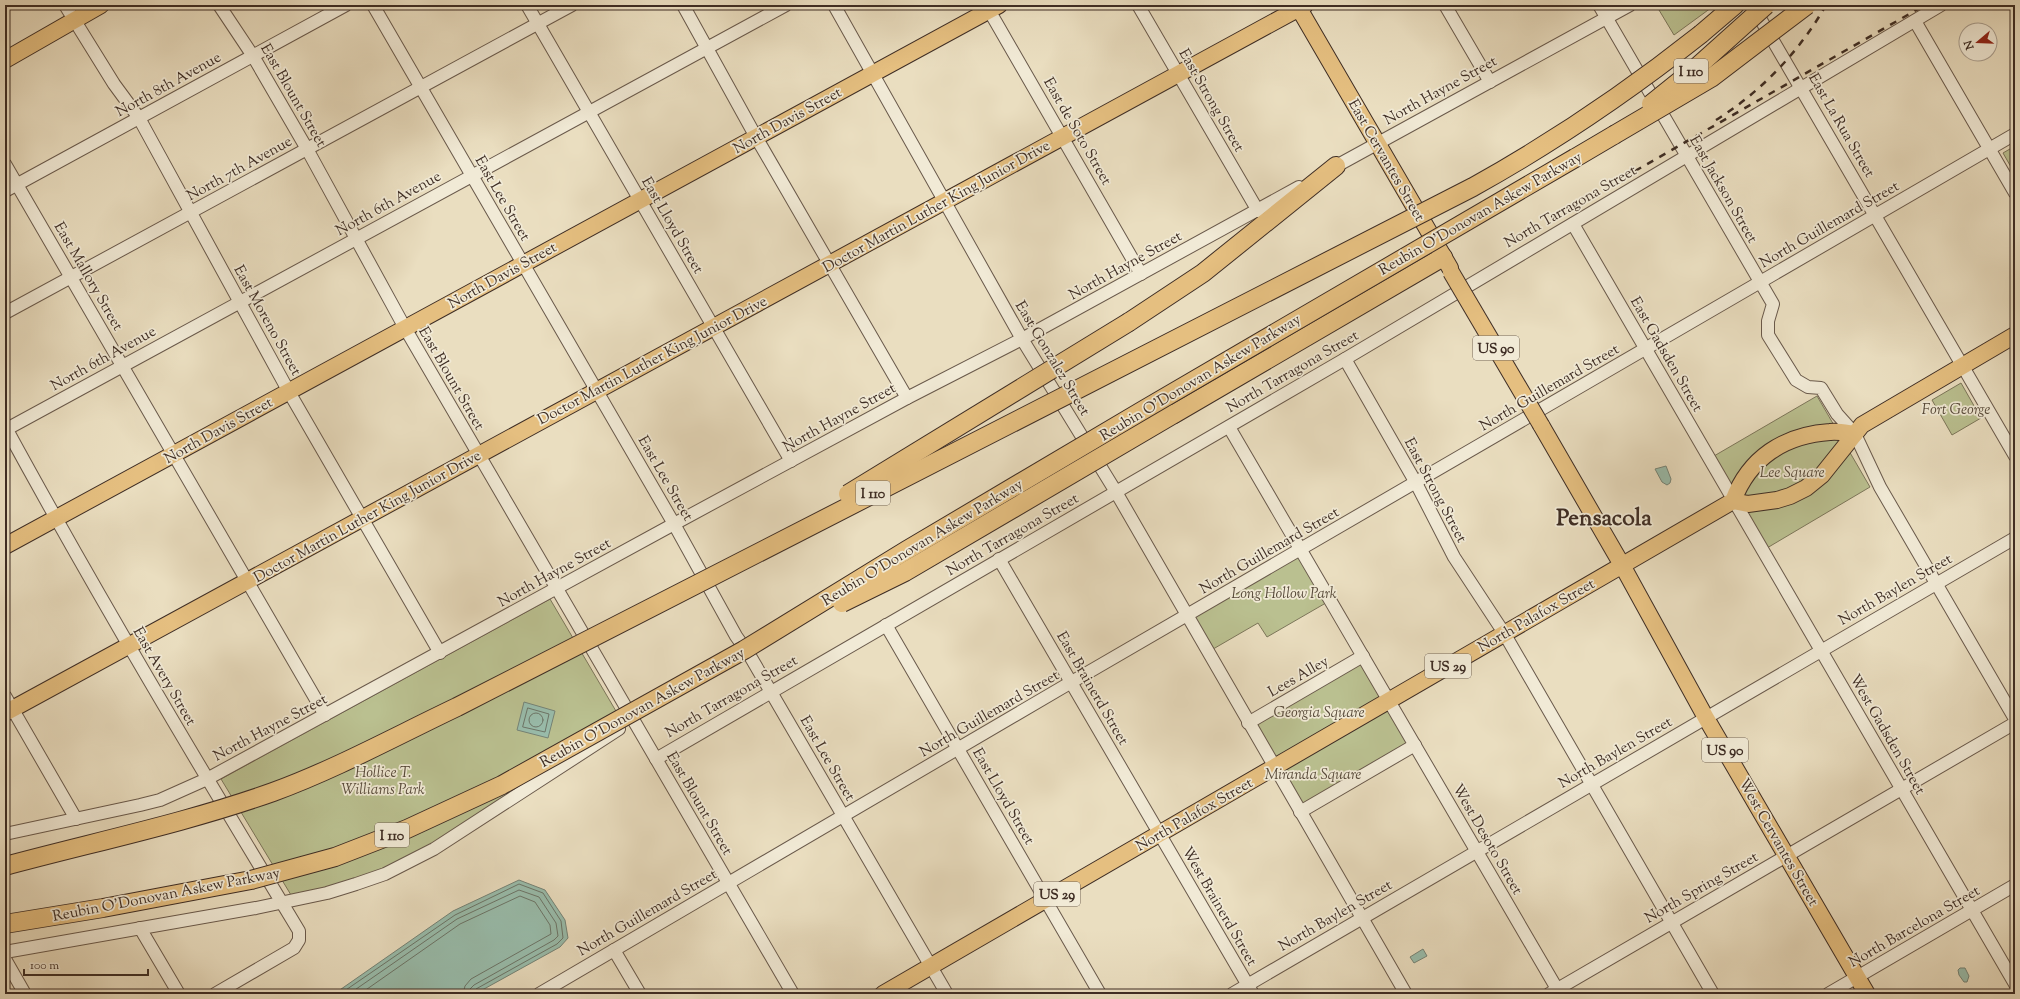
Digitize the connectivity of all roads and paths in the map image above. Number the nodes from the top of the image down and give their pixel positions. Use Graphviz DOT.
graph roads {
  1 [pos="65,5"];
  2 [pos="101,5"];
  3 [pos="220,5"];
  4 [pos="346,5"];
  5 [pos="373,5"];
  6 [pos="527,5"];
  7 [pos="572,5"];
  8 [pos="683,5"];
  9 [pos="786,5"];
  10 [pos="834,5"];
  11 [pos="1138,5"];
  12 [pos="1445,5"];
  13 [pos="1599,5"];
  14 [pos="1630,5"];
  15 [pos="1726,5"];
  16 [pos="1735,5"];
  17 [pos="1753,5"];
  18 [pos="1766,5"];
  19 [pos="1807,5"];
  20 [pos="1941,5"];
  21 [pos="1300,6"];
  22 [pos="992,7"];
  23 [pos="1607,18"];
  24 [pos="74,20"];
  25 [pos="1915,20"];
  26 [pos="537,24"];
  27 [pos="1701,34"];
  28 [pos="706,49"];
  29 [pos="253,56"];
  30 [pos="5,60"];
  31 [pos="872,74"];
  32 [pos="1179,75"];
  33 [pos="1490,82"];
  34 [pos="421,87"];
  35 [pos="1801,87"];
  36 [pos="589,112"];
  37 [pos="139,118"];
  38 [pos="2015,134"];
  39 [pos="1614,135"];
  40 [pos="756,137"];
  41 [pos="1063,137"];
  42 [pos="1377,143"];
  43 [pos="307,149"];
  44 [pos="1990,149"];
  45 [pos="1686,156"];
  46 [pos="5,164"];
  47 [pos="1336,166"];
  48 [pos="472,176"];
  49 [pos="17,184"];
  50 [pos="5,191"];
  51 [pos="2015,193"];
  52 [pos="640,200"];
  53 [pos="945,201"];
  54 [pos="1258,211"];
  55 [pos="191,212"];
  56 [pos="1876,215"];
  57 [pos="1573,224"];
  58 [pos="356,239"];
  59 [pos="523,264"];
  60 [pos="830,264"];
  61 [pos="1447,264"];
  62 [pos="1141,274"];
  63 [pos="71,278"];
  64 [pos="1760,282"];
  65 [pos="240,302"];
  66 [pos="5,314"];
  67 [pos="713,327"];
  68 [pos="405,328"];
  69 [pos="2015,335"];
  70 [pos="1022,339"];
  71 [pos="1646,349"];
  72 [pos="1345,359"];
  73 [pos="1963,365"];
  74 [pos="122,366"];
  75 [pos="597,391"];
  76 [pos="289,392"];
  77 [pos="907,398"];
  78 [pos="1229,427"];
  79 [pos="6,428"];
  80 [pos="1855,434"];
  81 [pos="174,454"];
  82 [pos="478,455"];
  83 [pos="2015,456"];
  84 [pos="791,461"];
  85 [pos="1416,483"];
  86 [pos="1116,492"];
  87 [pos="1733,501"];
  88 [pos="363,517"];
  89 [pos="55,519"];
  90 [pos="674,524"];
  91 [pos="2015,538"];
  92 [pos="5,546"];
  93 [pos="1301,550"];
  94 [pos="999,559"];
  95 [pos="1622,564"];
  96 [pos="247,581"];
  97 [pos="1936,584"];
  98 [pos="557,589"];
  99 [pos="644,610"];
  100 [pos="1186,616"];
  101 [pos="886,625"];
  102 [pos="1504,634"];
  103 [pos="740,643"];
  104 [pos="129,645"];
  105 [pos="1821,651"];
  106 [pos="440,653"];
  107 [pos="1363,656"];
  108 [pos="1072,683"];
  109 [pos="771,692"];
  110 [pos="1389,700"];
  111 [pos="8,706"];
  112 [pos="325,716"];
  113 [pos="1706,718"];
  114 [pos="633,719"];
  115 [pos="2015,719"];
  116 [pos="1248,723"];
  117 [pos="2015,723"];
  118 [pos="1415,745"];
  119 [pos="958,749"];
  120 [pos="656,759"];
  121 [pos="1274,767"];
  122 [pos="207,779"];
  123 [pos="1591,784"];
  124 [pos="1902,789"];
  125 [pos="1300,812"];
  126 [pos="843,816"];
  127 [pos="76,819"];
  128 [pos="5,834"];
  129 [pos="1159,834"];
  130 [pos="1476,851"];
  131 [pos="1787,856"];
  132 [pos="5,866"];
  133 [pos="728,883"];
  134 [pos="2015,886"];
  135 [pos="1046,900"];
  136 [pos="282,903"];
  137 [pos="1972,910"];
  138 [pos="1362,918"];
  139 [pos="1672,923"];
  140 [pos="5,924"];
  141 [pos="140,928"];
  142 [pos="614,950"];
  143 [pos="5,952"];
  144 [pos="5,959"];
  145 [pos="930,966"];
  146 [pos="1857,977"];
  147 [pos="2015,984"];
  148 [pos="1250,989"];
  149 [pos="1556,992"];
  150 [pos="25,994"];
  151 [pos="178,994"];
  152 [pos="215,994"];
  153 [pos="539,994"];
  154 [pos="640,994"];
  155 [pos="793,994"];
  156 [pos="883,994"];
  157 [pos="947,994"];
  158 [pos="1100,994"];
  159 [pos="1232,994"];
  160 [pos="1406,994"];
  161 [pos="1713,994"];
  162 [pos="1828,994"];
  163 [pos="1867,994"];
  1 -- 24 [label="street, East Moreno Street"];
  2 -- 24 [label="main road"];
  3 -- 29 [label="street, East Blount Street"];
  4 -- 29 [label="street, North 8th Avenue"];
  5 -- 34 [label="street, East Lee Street"];
  6 -- 26 [label="street, East Lloyd Street"];
  7 -- 26 [label="street, North 7th Avenue"];
  8 -- 28 [label="street"];
  9 -- 28 [label="street, North 6th Avenue"];
  10 -- 31 [label="street, East Gonzalez Street"];
  11 -- 32 [label="street, East Strong Street"];
  12 -- 33 [label="street"];
  13 -- 23 [label="street, East Jackson Street"];
  14 -- 23 [label="street, North Hayne Street"];
  15 -- 27 [label="highway"];
  16 -- 27 [label="highway"];
  17 -- 35 [label="street, East La Rua Street"];
  18 -- 39 [label="highway, Reubin O'Donovan Askew Parkway / I 110, bridge"];
  19 -- 39 [label="highway, bridge"];
  20 -- 25 [label="street, North Tarragona Street"];
  21 -- 32 [label="main road, Doctor Martin Luther King Junior Drive"];
  21 -- 42 [label="main road, East Cervantes Street / US 90"];
  22 -- 31 [label="main road, North Davis Street"];
  22 -- 41 [label="street, East de Soto Street"];
  23 -- 33 [label="street, North Hayne Street"];
  23 -- 45 [label="street, East Jackson Street"];
  24 -- 30 [label="main road"];
  24 -- 37 [label="street, East Moreno Street"];
  25 -- 35 [label="street, North Tarragona Street"];
  25 -- 44 [label="street"];
  26 -- 34 [label="street, North 7th Avenue"];
  26 -- 36 [label="street, East Lloyd Street"];
  27 -- 99 [label="highway, Reubin O'Donovan Askew Parkway / I 110, bridge"];
  28 -- 36 [label="street, North 6th Avenue"];
  28 -- 40 [label="street"];
  29 -- 37 [label="street, North 8th Avenue"];
  29 -- 43 [label="street, East Blount Street"];
  31 -- 40 [label="main road, North Davis Street"];
  31 -- 53 [label="street, East Gonzalez Street"];
  32 -- 41 [label="main road, Doctor Martin Luther King Junior Drive"];
  32 -- 54 [label="street, East Strong Street"];
  33 -- 42 [label="street, North Hayne Street"];
  34 -- 43 [label="street, North 7th Avenue"];
  34 -- 48 [label="street, East Lee Street"];
  35 -- 45 [label="street, North Tarragona Street"];
  35 -- 56 [label="street, East La Rua Street"];
  36 -- 48 [label="street, North 6th Avenue"];
  36 -- 52 [label="street, East Lloyd Street"];
  37 -- 49 [label="street, North 8th Avenue"];
  37 -- 55 [label="street, East Moreno Street"];
  38 -- 44 [label="street, North Guillemard Street"];
  39 -- 103 [label="highway, Reubin O'Donovan Askew Parkway / I 110, bridge"];
  40 -- 52 [label="main road, North Davis Street"];
  40 -- 60 [label="street"];
  41 -- 53 [label="main road, Doctor Martin Luther King Junior Drive"];
  41 -- 62 [label="street, East de Soto Street"];
  42 -- 47 [label="street, North Hayne Street"];
  42 -- 61 [label="main road, East Cervantes Street / US 90"];
  43 -- 55 [label="street, North 7th Avenue"];
  43 -- 58 [label="street, East Blount Street"];
  44 -- 51 [label="street"];
  44 -- 56 [label="street, North Guillemard Street"];
  45 -- 57 [label="street, North Tarragona Street"];
  45 -- 64 [label="street, East Jackson Street"];
  46 -- 49 [label="street, East Mallory Street"];
  47 -- 54 [label="street, North Hayne Street"];
  47 -- 99 [label="highway, bridge"];
  48 -- 58 [label="street, North 6th Avenue"];
  48 -- 59 [label="street, East Lee Street"];
  49 -- 50 [label="street, North 8th Avenue"];
  49 -- 63 [label="street, East Mallory Street"];
  52 -- 59 [label="main road, North Davis Street"];
  52 -- 67 [label="street, East Lloyd Street"];
  53 -- 60 [label="main road, Doctor Martin Luther King Junior Drive"];
  53 -- 70 [label="street, East Gonzalez Street"];
  54 -- 62 [label="street, North Hayne Street"];
  55 -- 63 [label="street, North 7th Avenue"];
  55 -- 65 [label="street, East Moreno Street"];
  56 -- 64 [label="street, North Guillemard Street"];
  56 -- 73 [label="street, East La Rua Street"];
  57 -- 71 [label="street, East Gadsden Street"];
  57 -- 72 [label="street, North Tarragona Street"];
  58 -- 65 [label="street, North 6th Avenue"];
  58 -- 68 [label="street, East Blount Street"];
  59 -- 68 [label="main road, North Davis Street"];
  59 -- 75 [label="street, East Lee Street"];
  60 -- 67 [label="main road, Doctor Martin Luther King Junior Drive"];
  60 -- 77 [label="street"];
  61 -- 95 [label="main road, East Cervantes Street / US 90, bridge"];
  61 -- 103 [label="highway, bridge"];
  62 -- 70 [label="street, North Hayne Street"];
  63 -- 66 [label="street, North 7th Avenue"];
  63 -- 74 [label="street, East Mallory Street"];
  64 -- 71 [label="street, North Guillemard Street"];
  64 -- 80 [label="street, East Jackson Street"];
  65 -- 74 [label="street, North 6th Avenue"];
  65 -- 76 [label="street, East Moreno Street"];
  67 -- 75 [label="main road, Doctor Martin Luther King Junior Drive"];
  67 -- 84 [label="street, East Lloyd Street"];
  68 -- 76 [label="main road, North Davis Street"];
  68 -- 82 [label="street, East Blount Street"];
  69 -- 73 [label="main road"];
  70 -- 77 [label="street, North Hayne Street"];
  70 -- 86 [label="street, East Gonzalez Street"];
  71 -- 85 [label="street, North Guillemard Street"];
  71 -- 87 [label="street, East Gadsden Street"];
  72 -- 78 [label="street, North Tarragona Street"];
  72 -- 85 [label="street, East Strong Street"];
  73 -- 80 [label="main road"];
  73 -- 83 [label="street, East La Rua Street"];
  74 -- 79 [label="street, North 6th Avenue"];
  74 -- 81 [label="street, East Mallory Street"];
  75 -- 82 [label="main road, Doctor Martin Luther King Junior Drive"];
  75 -- 90 [label="street, East Lee Street"];
  76 -- 81 [label="main road, North Davis Street"];
  76 -- 88 [label="street, East Moreno Street"];
  77 -- 84 [label="street, North Hayne Street"];
  78 -- 86 [label="street, North Tarragona Street"];
  78 -- 93 [label="street"];
  79 -- 89 [label="street, East Avery Street"];
  80 -- 87 [label="main road"];
  80 -- 87 [label="main road"];
  80 -- 97 [label="street, East Jackson Street"];
  81 -- 89 [label="main road, North Davis Street"];
  81 -- 96 [label="street, East Mallory Street"];
  82 -- 88 [label="main road, Doctor Martin Luther King Junior Drive"];
  82 -- 98 [label="street, East Blount Street"];
  84 -- 90 [label="street, North Hayne Street"];
  85 -- 93 [label="street, North Guillemard Street"];
  85 -- 102 [label="street, East Strong Street"];
  86 -- 94 [label="street, North Tarragona Street"];
  86 -- 100 [label="street, East Gonzalez Street"];
  87 -- 95 [label="main road, North Palafox Street"];
  87 -- 105 [label="street, West Gadsden Street"];
  88 -- 96 [label="main road, Doctor Martin Luther King Junior Drive"];
  88 -- 106 [label="street, East Moreno Street"];
  89 -- 92 [label="main road, North Davis Street"];
  89 -- 104 [label="street, East Avery Street"];
  90 -- 98 [label="street, North Hayne Street"];
  90 -- 103 [label="street, East Lee Street"];
  91 -- 97 [label="street, North Baylen Street"];
  93 -- 100 [label="street, North Guillemard Street"];
  93 -- 107 [label="street"];
  94 -- 101 [label="street, North Tarragona Street"];
  94 -- 108 [label="street, East Brainerd Street"];
  95 -- 102 [label="main road, North Palafox Street / US 29"];
  95 -- 113 [label="main road, West Cervantes Street / US 90"];
  96 -- 104 [label="main road, Doctor Martin Luther King Junior Drive"];
  96 -- 112 [label="street, East Mallory Street"];
  97 -- 105 [label="street, North Baylen Street"];
  97 -- 115 [label="street, East Jackson Street"];
  98 -- 106 [label="street, North Hayne Street"];
  98 -- 114 [label="street, East Blount Street"];
  99 -- 132 [label="highway, Reubin O'Donovan Askew Parkway / I 110, bridge"];
  100 -- 108 [label="street, North Guillemard Street"];
  100 -- 116 [label="street, East Gonzalez Street"];
  101 -- 109 [label="street, North Tarragona Street"];
  101 -- 119 [label="street, East Lloyd Street"];
  102 -- 110 [label="main road, North Palafox Street / US 29"];
  102 -- 123 [label="street, East Strong Street"];
  103 -- 109 [label="street, East Lee Street"];
  103 -- 114 [label="street"];
  103 -- 140 [label="highway, Reubin O'Donovan Askew Parkway / I 110, bridge"];
  104 -- 111 [label="main road, Doctor Martin Luther King Junior Drive"];
  104 -- 122 [label="street, East Avery Street"];
  105 -- 113 [label="street, North Baylen Street"];
  105 -- 124 [label="street, West Gadsden Street"];
  106 -- 112 [label="street, North Hayne Street"];
  107 -- 110 [label="street"];
  107 -- 116 [label="street, Lees Alley"];
  108 -- 119 [label="street, North Guillemard Street"];
  108 -- 129 [label="street, East Brainerd Street"];
  109 -- 120 [label="street, North Tarragona Street"];
  109 -- 126 [label="street, East Lee Street"];
  110 -- 118 [label="street, West Desoto Street"];
  110 -- 121 [label="main road, North Palafox Street / US 29"];
  111 -- 127 [label="street"];
  112 -- 122 [label="street, North Hayne Street"];
  113 -- 123 [label="street, North Baylen Street"];
  113 -- 131 [label="main road, West Cervantes Street / US 90"];
  114 -- 120 [label="street, East Blount Street"];
  114 -- 136 [label="street"];
  116 -- 121 [label="street, East Gonzalez Street"];
  117 -- 124 [label="street, North Spring Street"];
  118 -- 125 [label="street"];
  118 -- 130 [label="street, West Desoto Street"];
  119 -- 126 [label="street, North Guillemard Street"];
  119 -- 135 [label="street, East Lloyd Street"];
  120 -- 133 [label="street, East Blount Street"];
  121 -- 125 [label="street, East Gonzalez Street"];
  121 -- 129 [label="main road, North Palafox Street / US 29"];
  122 -- 127 [label="street, North Hayne Street"];
  122 -- 136 [label="street, East Avery Street"];
  123 -- 130 [label="street, North Baylen Street"];
  123 -- 139 [label="street, East Strong Street"];
  124 -- 131 [label="street, North Spring Street"];
  124 -- 137 [label="street, West Gadsden Street"];
  125 -- 138 [label="street, East Gonzalez Street"];
  126 -- 133 [label="street, North Guillemard Street"];
  126 -- 145 [label="street, East Lee Street"];
  127 -- 128 [label="street, North Hayne Street"];
  129 -- 135 [label="main road, North Palafox Street / US 29"];
  129 -- 148 [label="street, West Brainerd Street"];
  130 -- 138 [label="street, North Baylen Street"];
  130 -- 149 [label="street, West Desoto Street"];
  131 -- 139 [label="street, North Spring Street"];
  131 -- 146 [label="main road, West Cervantes Street / US 90"];
  133 -- 142 [label="street, North Guillemard Street"];
  133 -- 155 [label="street, East Blount Street"];
  134 -- 137 [label="street, North Barcelona Street"];
  135 -- 145 [label="main road, North Palafox Street / US 29"];
  135 -- 158 [label="street, East Lloyd Street"];
  136 -- 141 [label="street"];
  136 -- 152 [label="street, East Avery Street"];
  137 -- 146 [label="street, North Barcelona Street"];
  137 -- 147 [label="street, West Gadsden Street"];
  138 -- 148 [label="street, North Baylen Street"];
  138 -- 160 [label="street, East Gonzalez Street"];
  139 -- 149 [label="street, North Spring Street"];
  139 -- 161 [label="street, East Strong Street"];
  141 -- 143 [label="street"];
  141 -- 151 [label="street"];
  142 -- 153 [label="street, North Guillemard Street"];
  142 -- 154 [label="street"];
  144 -- 150 [label="street"];
  145 -- 156 [label="main road, North Palafox Street / US 29"];
  145 -- 157 [label="street, East Lee Street"];
  146 -- 162 [label="street, North Barcelona Street"];
  146 -- 163 [label="main road, West Cervantes Street / US 90"];
  148 -- 159 [label="street, North Baylen Street"];
}
